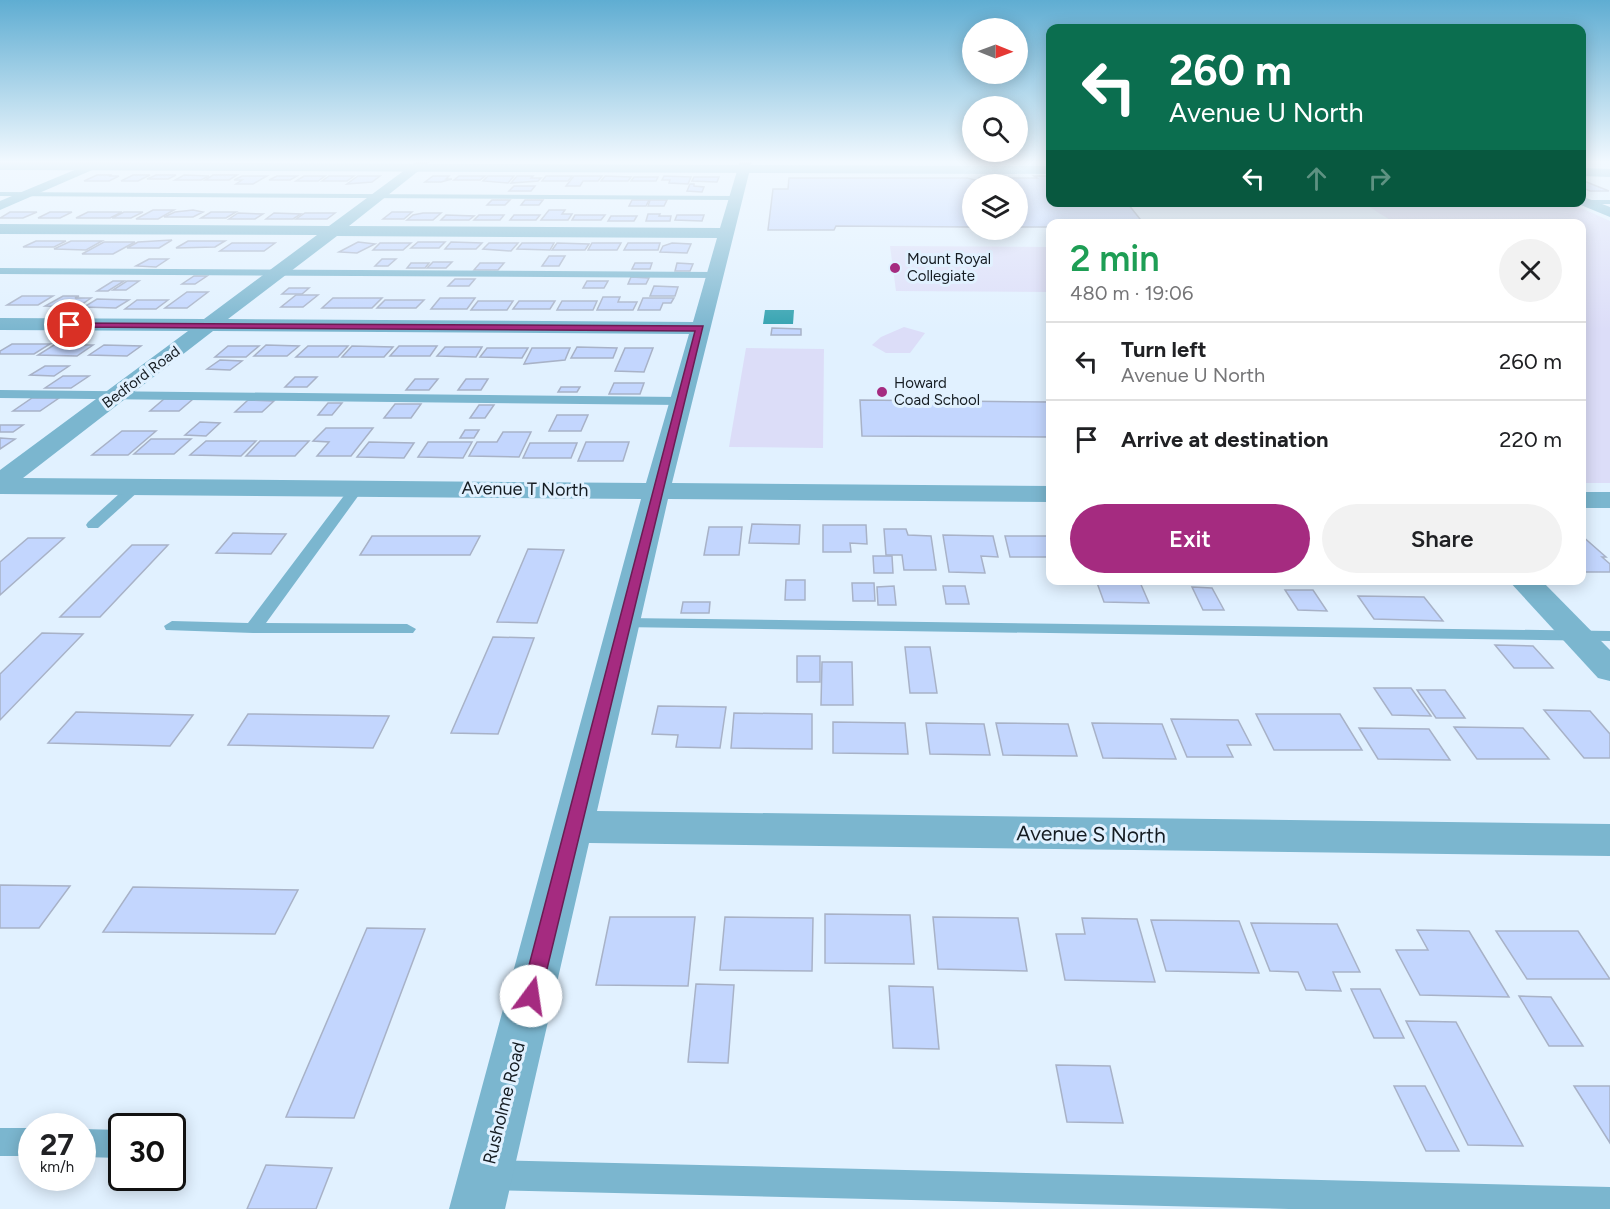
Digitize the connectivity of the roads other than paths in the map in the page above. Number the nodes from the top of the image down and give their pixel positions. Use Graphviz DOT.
graph roads {
  1 [pos="350,217"];
  2 [pos="729,217"];
  3 [pos="0,229"];
  4 [pos="333,231"];
  5 [pos="725,233"];
  6 [pos="0,271"];
  7 [pos="277,273"];
  8 [pos="715,275"];
  9 [pos="0,324"];
  10 [pos="208,326"];
  11 [pos="700,328"];
  12 [pos="0,394"];
  13 [pos="117,394"];
  14 [pos="680,401"];
  15 [pos="0,485"];
  16 [pos="135,487"];
  17 [pos="357,488"];
  18 [pos="657,490"];
  19 [pos="1046,494"];
  20 [pos="1586,500"];
  21 [pos="1610,500"];
  22 [pos="93,525"];
  23 [pos="1529,585"];
  24 [pos="625,623"];
  25 [pos="172,626"];
  26 [pos="253,628"];
  27 [pos="407,629"];
  28 [pos="1594,636"];
  29 [pos="1610,670"];
  30 [pos="572,827"];
  31 [pos="1610,840"];
  32 [pos="0,1142"];
  33 [pos="18,1142"];
  34 [pos="481,1192"];
  35 [pos="1610,1202"];
  1 -- 4 [label="street, Bedford Road"];
  2 -- 5 [label="street, Rusholme Road"];
  3 -- 4 [label="street"];
  4 -- 5 [label="street"];
  4 -- 7 [label="street, Bedford Road"];
  5 -- 8 [label="street, Rusholme Road"];
  6 -- 7 [label="lane"];
  7 -- 8 [label="lane"];
  7 -- 10 [label="street, Bedford Road"];
  8 -- 11 [label="street, Rusholme Road"];
  9 -- 10 [label="street"];
  10 -- 11 [label="street"];
  10 -- 13 [label="street, Bedford Road"];
  11 -- 14 [label="street, Rusholme Road"];
  12 -- 13 [label="lane"];
  13 -- 14 [label="lane"];
  13 -- 15 [label="street, Bedford Road"];
  14 -- 18 [label="street, Rusholme Road"];
  15 -- 16 [label="street, Avenue T North"];
  16 -- 17 [label="street, Avenue T North"];
  16 -- 22 [label="lane"];
  17 -- 18 [label="street, Avenue T North"];
  17 -- 26 [label="lane"];
  18 -- 19 [label="street, Avenue T North"];
  18 -- 24 [label="street, Rusholme Road"];
  20 -- 21 [label="street"];
  23 -- 28 [label="street"];
  24 -- 28 [label="lane"];
  24 -- 30 [label="street, Rusholme Road"];
  25 -- 26 [label="lane"];
  26 -- 27 [label="lane"];
  28 -- 29 [label="street"];
  30 -- 31 [label="street, Avenue S North"];
  30 -- 34 [label="street, Rusholme Road"];
  32 -- 33 [label="lane"];
  34 -- 35 [label="lane"];
}
